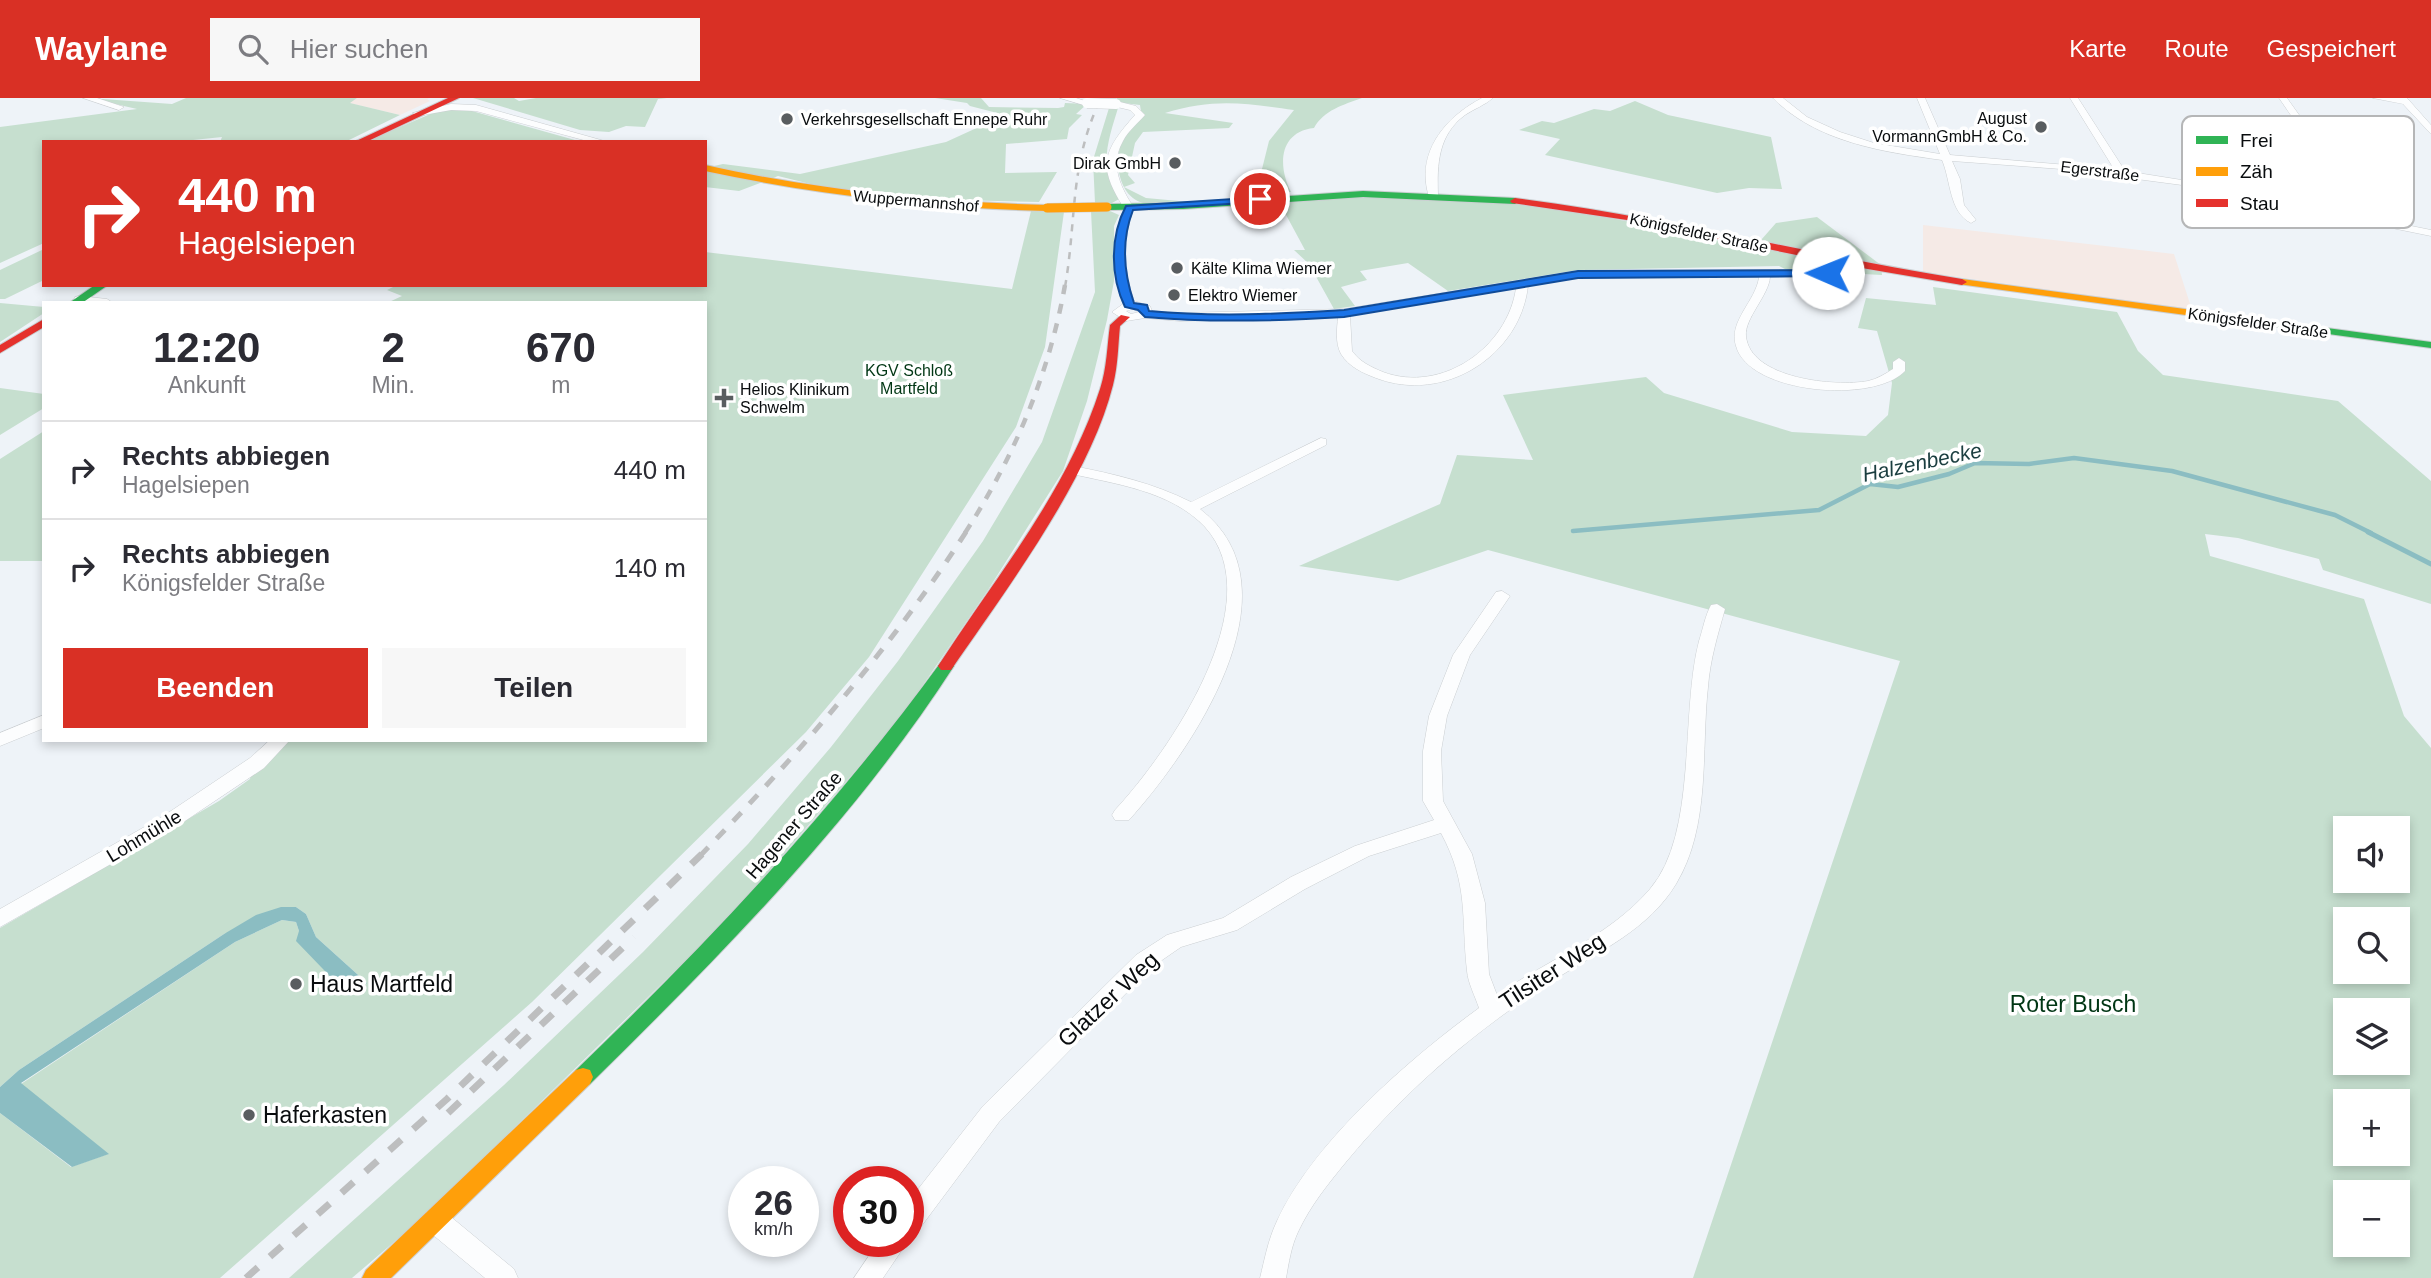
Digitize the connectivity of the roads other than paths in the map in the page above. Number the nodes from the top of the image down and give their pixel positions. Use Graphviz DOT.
graph roads {
  1 [pos="87,98"];
  2 [pos="1064,98"];
  3 [pos="1489,98"];
  4 [pos="1777,98"];
  5 [pos="1921,98"];
  6 [pos="2074,98"];
  7 [pos="2284,98"];
  8 [pos="2377,98"];
  9 [pos="452,100"];
  10 [pos="2404,100"];
  11 [pos="119,107"];
  12 [pos="2296,116"];
  13 [pos="2431,131"];
  14 [pos="362,140"];
  15 [pos="595,140"];
  16 [pos="1946,156"];
  17 [pos="707,168"];
  18 [pos="2121,173"];
  19 [pos="2182,183"];
  20 [pos="1433,195"];
  21 [pos="1129,208"];
  22 [pos="1971,220"];
  23 [pos="2403,228"];
  24 [pos="2431,233"];
  25 [pos="1764,272"];
  26 [pos="1849,273"];
  27 [pos="1523,282"];
  28 [pos="100,287"];
  29 [pos="79,301"];
  30 [pos="1127,311"];
  31 [pos="1344,313"];
  32 [pos="42,325"];
  33 [pos="2431,345"];
  34 [pos="0,350"];
  35 [pos="1899,362"];
  36 [pos="1321,442"];
  37 [pos="1073,470"];
  38 [pos="1190,508"];
  39 [pos="1502,596"];
  40 [pos="1717,609"];
  41 [pos="42,722"];
  42 [pos="0,740"];
  43 [pos="279,742"];
  44 [pos="1122,815"];
  45 [pos="1445,824"];
  46 [pos="0,919"];
  47 [pos="1491,1010"];
  48 [pos="924,1202"];
  49 [pos="436,1221"];
  50 [pos="883,1257"];
  51 [pos="374,1278"];
  52 [pos="505,1278"];
  53 [pos="867,1278"];
  54 [pos="1273,1278"];
  1 -- 11 [label="street"];
  2 -- 21 [label="street, bridge"];
  3 -- 20 [label="street"];
  4 -- 16 [label="street, Egerstraße"];
  5 -- 16 [label="street"];
  6 -- 18 [label="street"];
  7 -- 12 [label="street"];
  8 -- 10 [label="street"];
  9 -- 14 [label="street"];
  9 -- 15 [label="street"];
  10 -- 13 [label="street"];
  16 -- 18 [label="street, Egerstraße"];
  16 -- 22 [label="street"];
  17 -- 21 [label="street, Wuppermannshof, bridge"];
  18 -- 19 [label="street, Egerstraße"];
  20 -- 21 [label="street, Königsfelder Straße"];
  20 -- 33 [label="street, Königsfelder Straße"];
  21 -- 30 [label="street"];
  23 -- 24 [label="street, Egerstraße"];
  25 -- 26 [label="street"];
  25 -- 27 [label="street"];
  25 -- 35 [label="street"];
  27 -- 31 [label="street"];
  27 -- 31 [label="street"];
  28 -- 29 [label="street"];
  30 -- 31 [label="street"];
  30 -- 37 [label="street, Hagener Straße"];
  32 -- 34 [label="street"];
  36 -- 38 [label="street"];
  37 -- 38 [label="street"];
  37 -- 49 [label="street, Hagener Straße"];
  38 -- 44 [label="street"];
  39 -- 45 [label="street"];
  40 -- 47 [label="street, Tilsiter Weg"];
  41 -- 42 [label="street"];
  43 -- 46 [label="street, Lohmühle"];
  45 -- 47 [label="street"];
  45 -- 48 [label="street, Glatzer Weg"];
  47 -- 54 [label="street, Tilsiter Weg"];
  49 -- 51 [label="street, Hagener Straße"];
  49 -- 52 [label="street"];
  50 -- 53 [label="street"];
}
